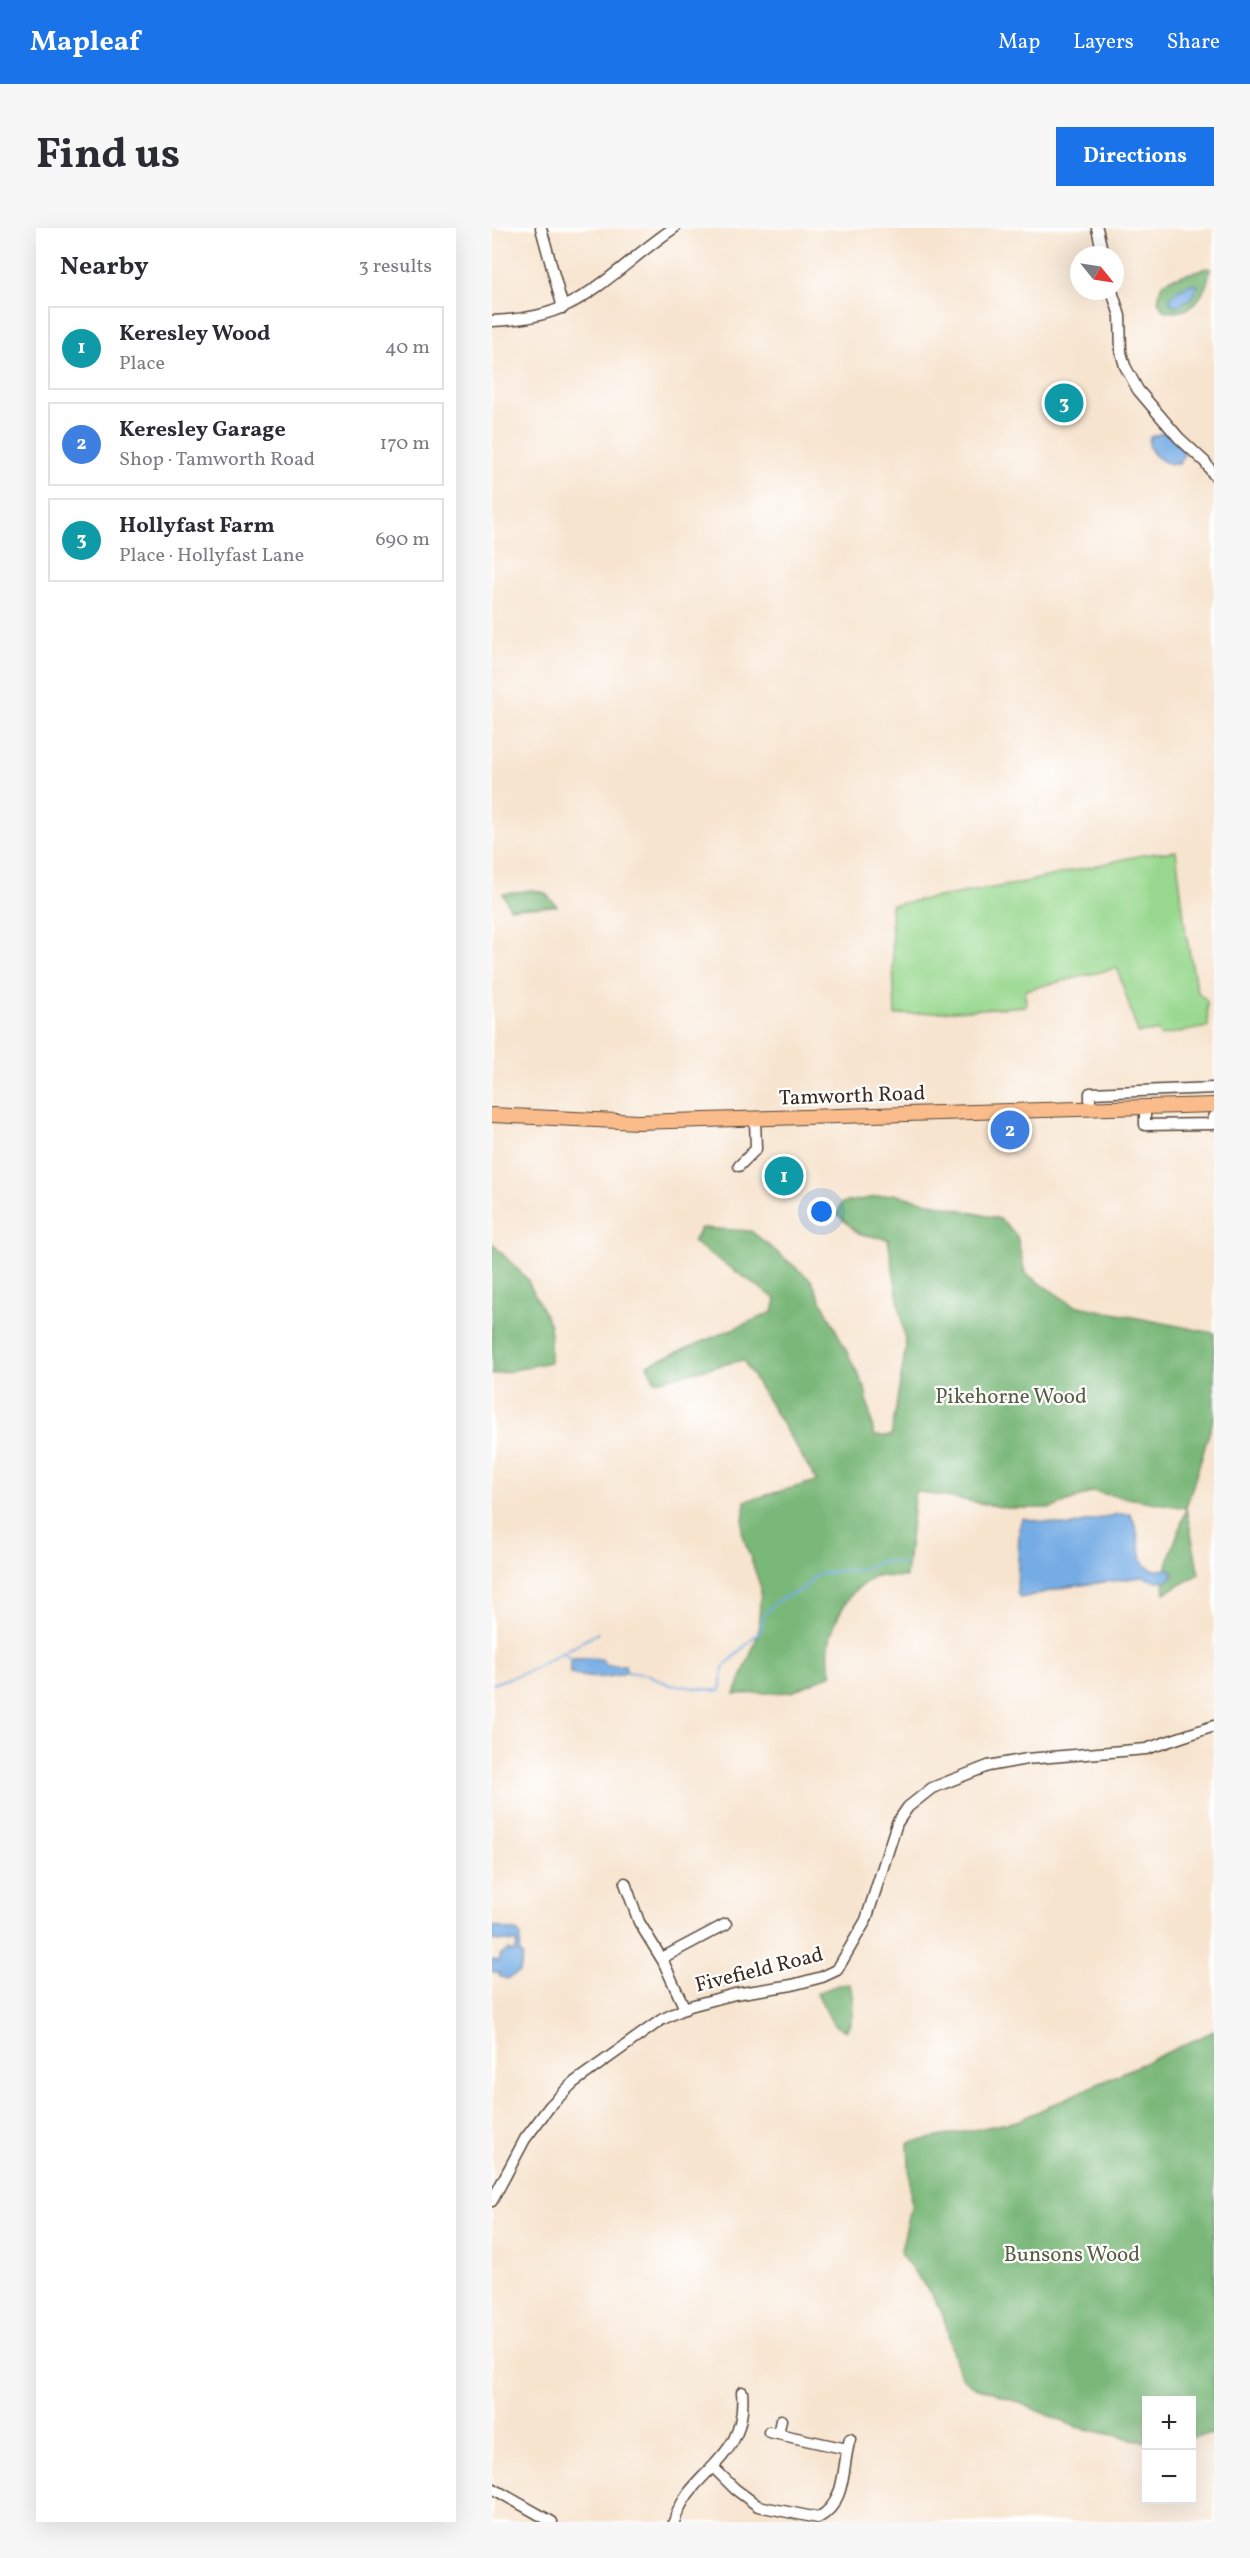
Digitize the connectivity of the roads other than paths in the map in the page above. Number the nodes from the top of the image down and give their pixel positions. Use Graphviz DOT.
graph roads {
  1 [pos="541,228"];
  2 [pos="674,228"];
  3 [pos="1097,228"];
  4 [pos="1101,246"];
  5 [pos="1115,300"];
  6 [pos="562,308"];
  7 [pos="492,321"];
  8 [pos="1214,475"];
  9 [pos="1214,1088"];
  10 [pos="1214,1105"];
  11 [pos="1145,1107"];
  12 [pos="1090,1108"];
  13 [pos="492,1115"];
  14 [pos="1214,1117"];
  15 [pos="755,1119"];
  16 [pos="739,1166"];
  17 [pos="1214,1726"];
  18 [pos="625,1883"];
  19 [pos="726,1924"];
  20 [pos="662,1958"];
  21 [pos="685,2009"];
  22 [pos="492,2201"];
  23 [pos="742,2392"];
  24 [pos="781,2420"];
  25 [pos="714,2468"];
  26 [pos="492,2488"];
  27 [pos="552,2522"];
  28 [pos="674,2522"];
  1 -- 6 [label="street"];
  2 -- 6 [label="street"];
  3 -- 4 [label="street"];
  5 -- 8 [label="street"];
  6 -- 7 [label="street"];
  9 -- 12 [label="street"];
  10 -- 11 [label="main road, Tamworth Road"];
  11 -- 12 [label="main road, Tamworth Road"];
  11 -- 14 [label="street"];
  12 -- 15 [label="main road, Tamworth Road"];
  13 -- 15 [label="main road, Tamworth Road"];
  15 -- 16 [label="street"];
  17 -- 21 [label="street, Fivefield Road"];
  18 -- 20 [label="street"];
  19 -- 20 [label="street"];
  20 -- 21 [label="street"];
  21 -- 22 [label="street, Fivefield Road"];
  23 -- 25 [label="street"];
  24 -- 25 [label="street"];
  25 -- 28 [label="street"];
  26 -- 27 [label="street"];
}
